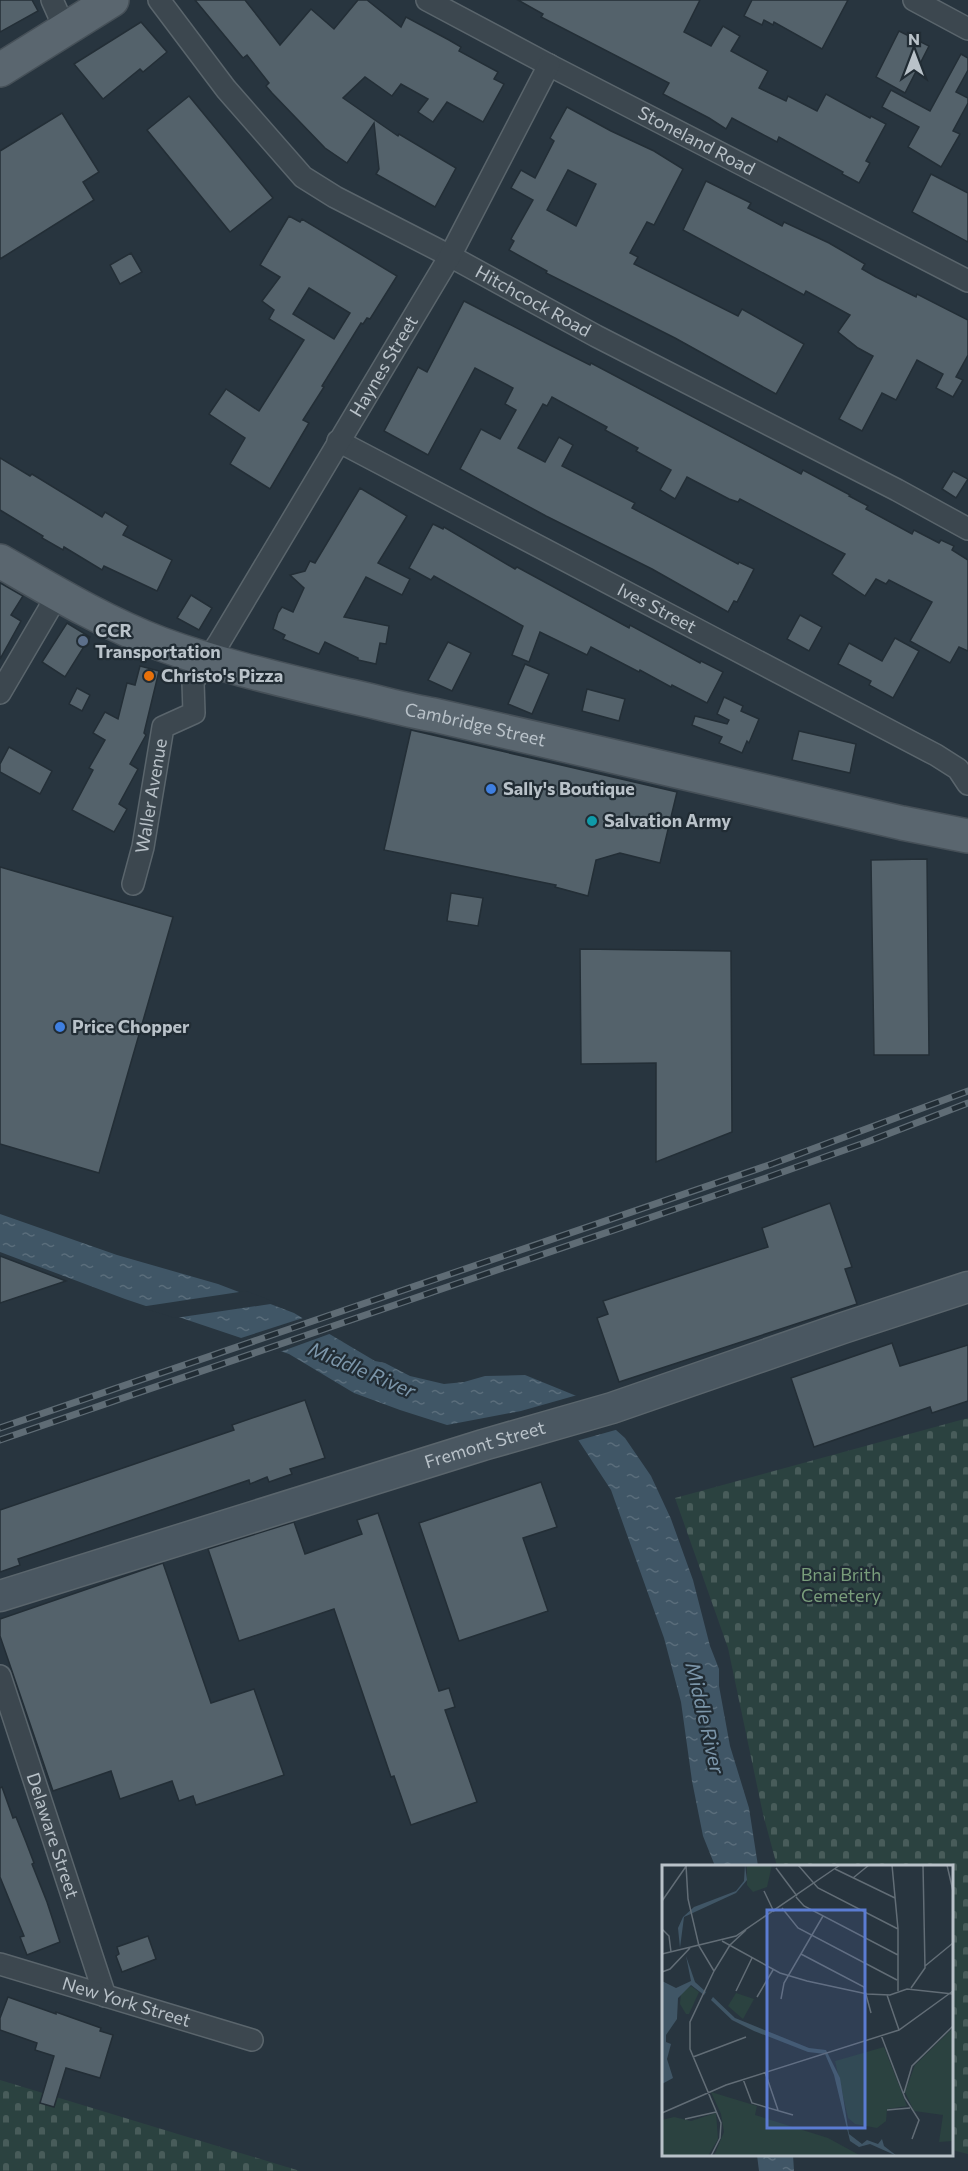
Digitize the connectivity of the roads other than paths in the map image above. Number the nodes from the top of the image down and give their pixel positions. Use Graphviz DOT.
graph roads {
  1 [pos="52,0"];
  2 [pos="112,0"];
  3 [pos="159,0"];
  4 [pos="427,0"];
  5 [pos="914,0"];
  6 [pos="968,28"];
  7 [pos="65,29"];
  8 [pos="549,65"];
  9 [pos="0,70"];
  10 [pos="450,256"];
  11 [pos="968,281"];
  12 [pos="338,441"];
  13 [pos="968,529"];
  14 [pos="0,561"];
  15 [pos="58,594"];
  16 [pos="208,660"];
  17 [pos="0,693"];
  18 [pos="968,784"];
  19 [pos="968,836"];
  20 [pos="133,884"];
  21 [pos="968,1287"];
  22 [pos="0,1596"];
  23 [pos="0,1676"];
  24 [pos="0,1964"];
  25 [pos="105,1996"];
  26 [pos="252,2040"];
  1 -- 7 [label="street"];
  2 -- 7 [label="main road"];
  3 -- 10 [label="street, Hitchcock Road"];
  4 -- 8 [label="street, Stoneland Road"];
  5 -- 6 [label="street"];
  7 -- 9 [label="main road"];
  8 -- 10 [label="street, Haynes Street"];
  8 -- 11 [label="street, Stoneland Road"];
  10 -- 12 [label="street, Haynes Street"];
  10 -- 13 [label="street, Hitchcock Road"];
  12 -- 16 [label="street, Haynes Street"];
  12 -- 18 [label="street, Ives Street"];
  14 -- 15 [label="main road, Cambridge Street"];
  15 -- 16 [label="main road, Cambridge Street"];
  15 -- 17 [label="street"];
  16 -- 19 [label="main road, Cambridge Street"];
  16 -- 20 [label="street, Waller Avenue"];
  21 -- 22 [label="street, Fremont Street"];
  23 -- 25 [label="street, Delaware Street"];
  24 -- 25 [label="street, New York Street"];
  25 -- 26 [label="street, New York Street"];
}
